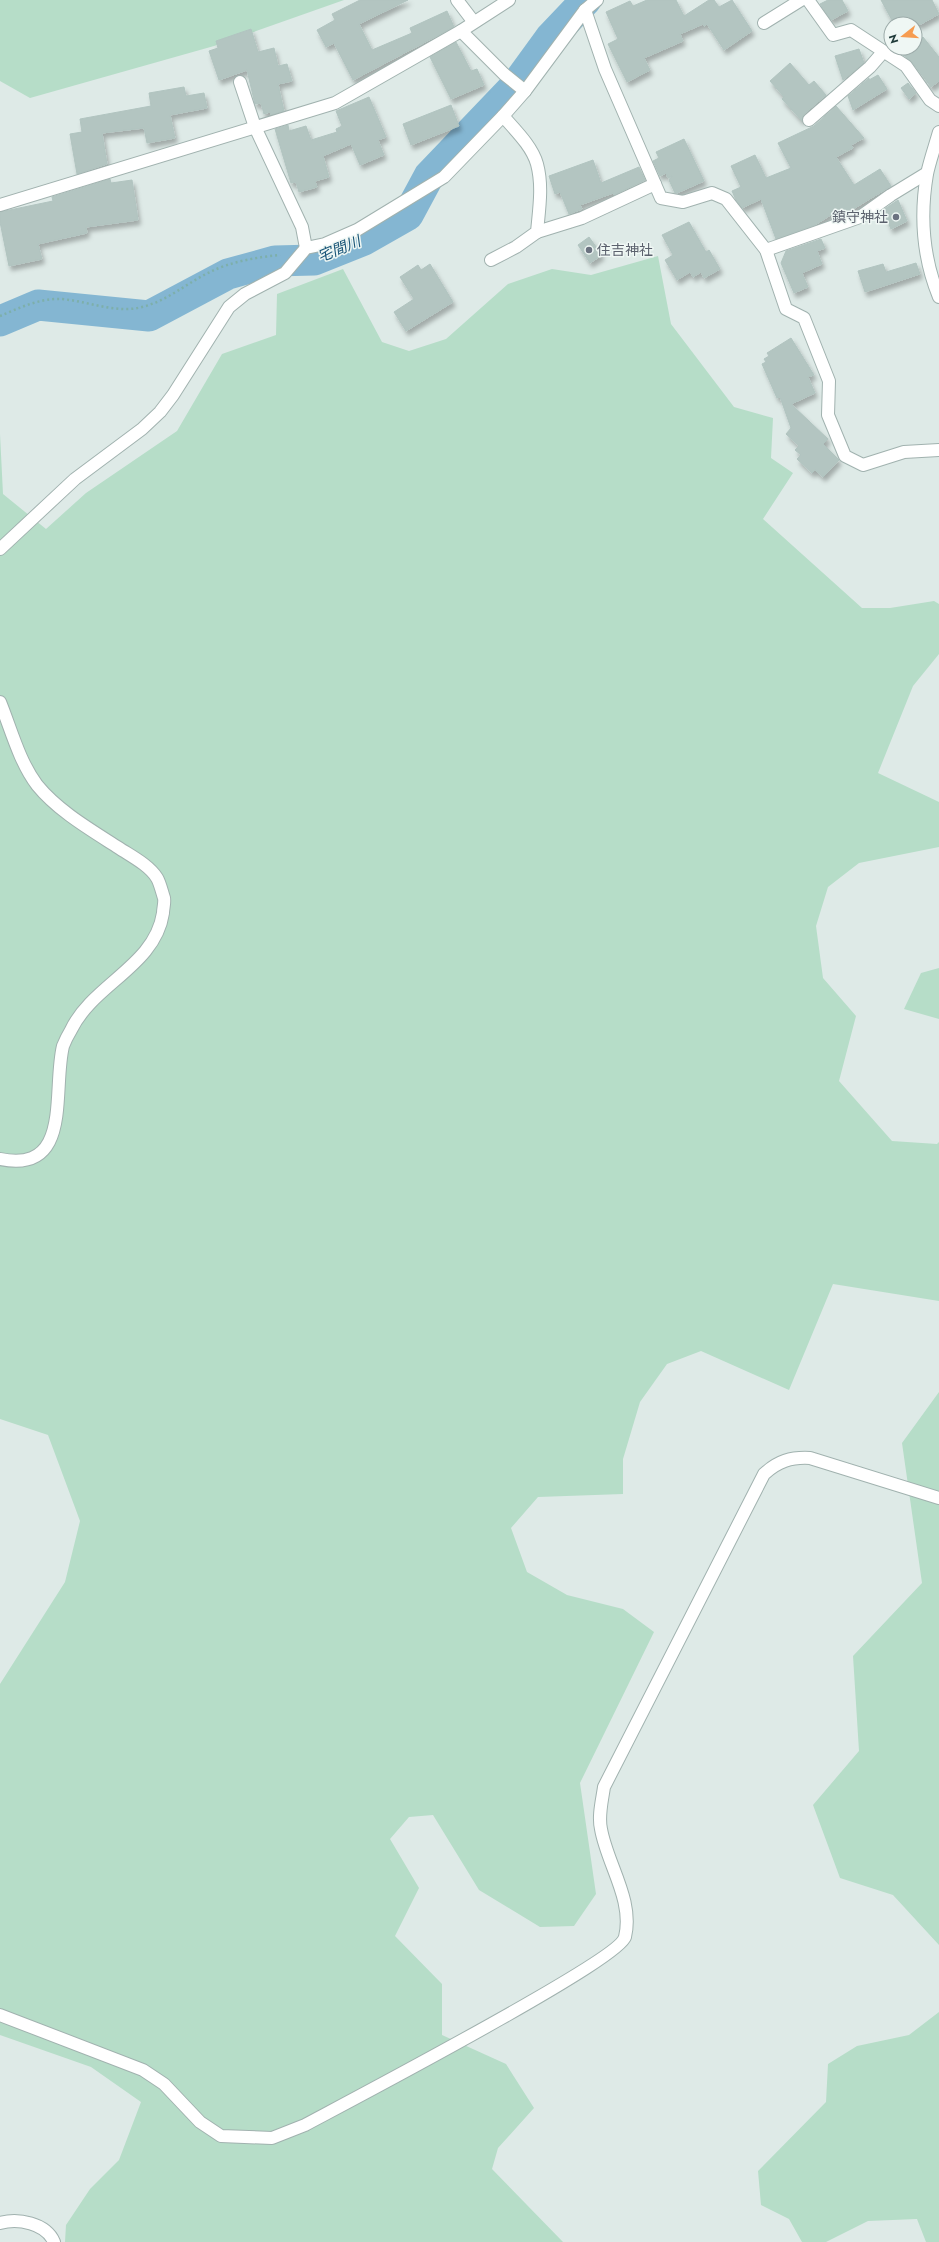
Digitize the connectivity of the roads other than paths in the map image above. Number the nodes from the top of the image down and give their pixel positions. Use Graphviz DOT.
graph roads {
  1 [pos="457,0"];
  2 [pos="509,0"];
  3 [pos="597,0"];
  4 [pos="801,0"];
  5 [pos="808,0"];
  6 [pos="585,10"];
  7 [pos="473,21"];
  8 [pos="764,23"];
  9 [pos="461,30"];
  10 [pos="883,52"];
  11 [pos="890,56"];
  12 [pos="240,82"];
  13 [pos="524,90"];
  14 [pos="939,106"];
  15 [pos="503,116"];
  16 [pos="809,120"];
  17 [pos="255,127"];
  18 [pos="939,132"];
  19 [pos="927,173"];
  20 [pos="655,184"];
  21 [pos="0,205"];
  22 [pos="537,232"];
  23 [pos="766,250"];
  24 [pos="303,251"];
  25 [pos="490,260"];
  26 [pos="939,297"];
  27 [pos="939,450"];
  28 [pos="0,549"];
  29 [pos="0,702"];
  30 [pos="0,1159"];
  31 [pos="939,1498"];
  32 [pos="0,2015"];
  33 [pos="0,2223"];
  34 [pos="54,2242"];
  1 -- 7 [label="street"];
  2 -- 7 [label="street"];
  3 -- 6 [label="street"];
  4 -- 8 [label="street"];
  5 -- 10 [label="street"];
  6 -- 13 [label="street"];
  6 -- 20 [label="street"];
  7 -- 9 [label="street"];
  9 -- 13 [label="street"];
  9 -- 17 [label="street"];
  10 -- 16 [label="street"];
  11 -- 14 [label="street"];
  12 -- 17 [label="street"];
  13 -- 15 [label="street"];
  15 -- 22 [label="street"];
  15 -- 24 [label="street"];
  17 -- 21 [label="street"];
  17 -- 24 [label="street"];
  18 -- 19 [label="street"];
  19 -- 23 [label="street"];
  19 -- 26 [label="street"];
  20 -- 22 [label="street"];
  20 -- 23 [label="street"];
  22 -- 25 [label="street"];
  23 -- 27 [label="street"];
  24 -- 28 [label="street"];
  29 -- 30 [label="street"];
  31 -- 32 [label="street"];
  33 -- 34 [label="street"];
}
